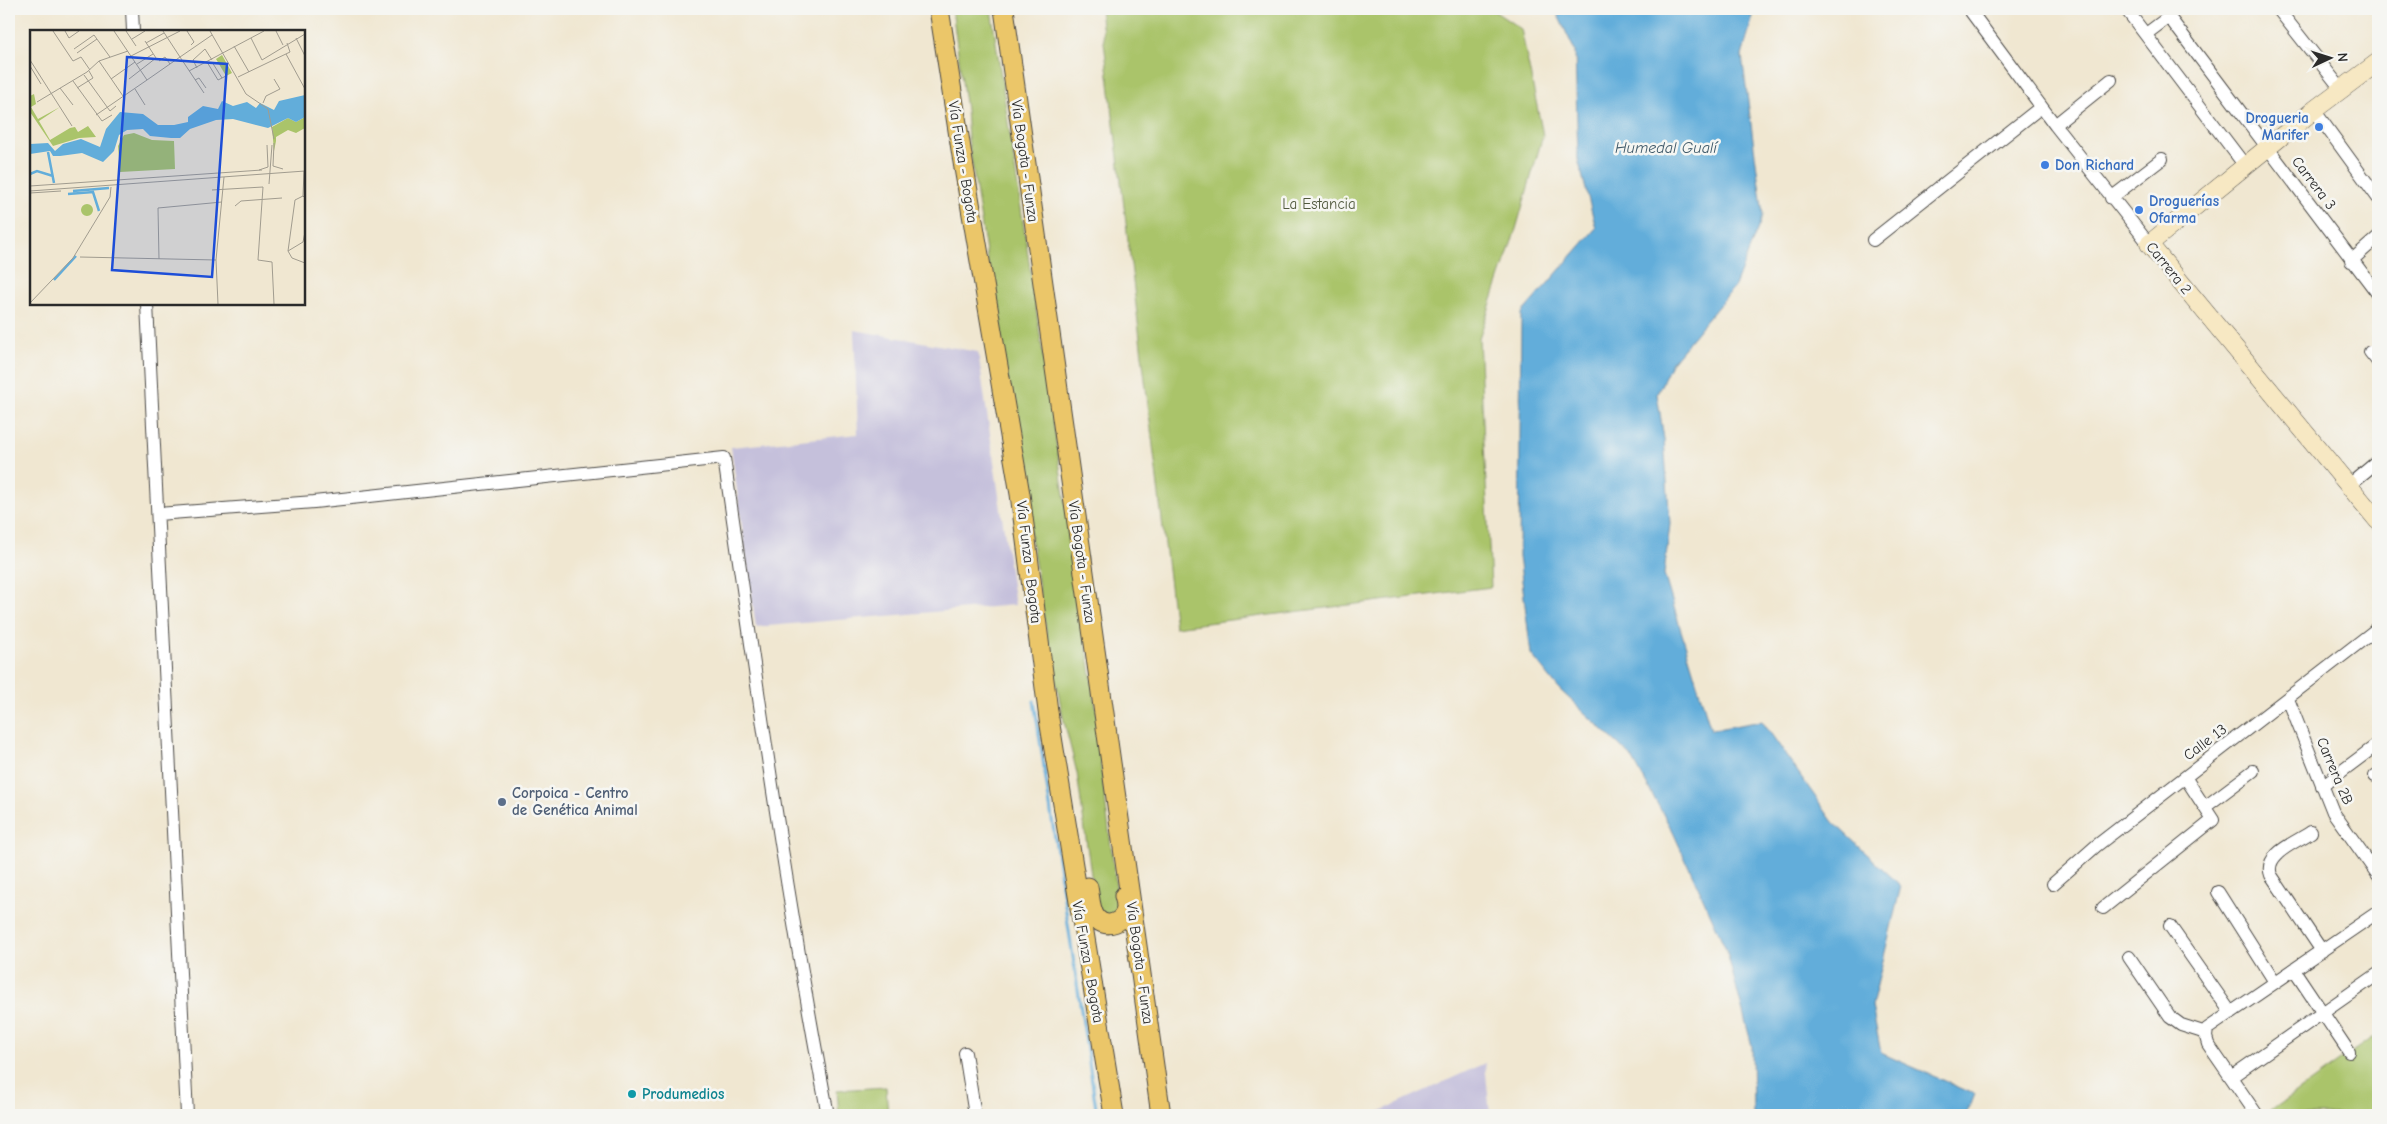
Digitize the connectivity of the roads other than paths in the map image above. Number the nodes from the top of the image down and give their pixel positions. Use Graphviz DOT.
graph roads {
  1 [pos="132,9"];
  2 [pos="939,9"];
  3 [pos="947,9"];
  4 [pos="997,9"];
  5 [pos="1004,9"];
  6 [pos="1968,9"];
  7 [pos="2126,9"];
  8 [pos="2278,9"];
  9 [pos="132,30"];
  10 [pos="2146,34"];
  11 [pos="2378,62"];
  12 [pos="2111,80"];
  13 [pos="2342,90"];
  14 [pos="2042,107"];
  15 [pos="2314,110"];
  16 [pos="2055,125"];
  17 [pos="1024,148"];
  18 [pos="2267,149"];
  19 [pos="2162,159"];
  20 [pos="963,162"];
  21 [pos="2246,167"];
  22 [pos="2111,198"];
  23 [pos="2378,198"];
  24 [pos="2378,238"];
  25 [pos="1873,240"];
  26 [pos="2148,244"];
  27 [pos="2351,260"];
  28 [pos="2378,294"];
  29 [pos="147,305"];
  30 [pos="2378,461"];
  31 [pos="2348,486"];
  32 [pos="158,514"];
  33 [pos="2378,521"];
  34 [pos="2378,628"];
  35 [pos="2288,699"];
  36 [pos="1049,719"];
  37 [pos="1106,734"];
  38 [pos="2378,744"];
  39 [pos="2253,771"];
  40 [pos="2185,777"];
  41 [pos="2322,786"];
  42 [pos="2205,806"];
  43 [pos="2311,832"];
  44 [pos="2378,875"];
  45 [pos="2053,884"];
  46 [pos="2218,892"];
  47 [pos="2103,908"];
  48 [pos="2378,912"];
  49 [pos="2170,926"];
  50 [pos="2322,951"];
  51 [pos="2129,956"];
  52 [pos="2294,970"];
  53 [pos="2378,974"];
  54 [pos="2275,982"];
  55 [pos="2231,1013"];
  56 [pos="2323,1013"];
  57 [pos="2206,1033"];
  58 [pos="2349,1052"];
  59 [pos="965,1054"];
  60 [pos="2231,1077"];
  61 [pos="187,1115"];
  62 [pos="828,1115"];
  63 [pos="975,1115"];
  64 [pos="1114,1115"];
  65 [pos="1162,1115"];
  66 [pos="2257,1115"];
  1 -- 9 [label="street"];
  2 -- 20 [label="main road, Vía Funza - Bogota"];
  3 -- 20 [label="main road"];
  4 -- 17 [label="main road"];
  5 -- 17 [label="main road, Vía Bogota - Funza"];
  6 -- 14 [label="street, Carrera 2"];
  7 -- 10 [label="street"];
  8 -- 13 [label="street"];
  10 -- 18 [label="street, Carrera 3"];
  10 -- 21 [label="street"];
  11 -- 13 [label="main road"];
  12 -- 16 [label="street"];
  13 -- 15 [label="main road"];
  14 -- 16 [label="street, Carrera 2"];
  14 -- 25 [label="street"];
  15 -- 18 [label="main road"];
  15 -- 23 [label="street"];
  16 -- 22 [label="street, Carrera 2"];
  17 -- 37 [label="main road, Vía Bogota - Funza"];
  18 -- 21 [label="main road"];
  18 -- 27 [label="street, Carrera 3"];
  19 -- 22 [label="street"];
  20 -- 36 [label="main road, Vía Funza - Bogota"];
  21 -- 26 [label="main road"];
  22 -- 26 [label="street, Carrera 2"];
  24 -- 27 [label="street"];
  26 -- 31 [label="main road, Carrera 2"];
  27 -- 28 [label="street, Carrera 3"];
  29 -- 32 [label="street"];
  30 -- 31 [label="street"];
  31 -- 33 [label="main road, Carrera 2"];
  32 -- 61 [label="street"];
  32 -- 62 [label="street"];
  34 -- 35 [label="street, Calle 13"];
  35 -- 40 [label="street, Calle 13"];
  35 -- 41 [label="street, Carrera 2B"];
  36 -- 37 [label="main road"];
  36 -- 64 [label="main road, Vía Funza - Bogota"];
  37 -- 65 [label="main road, Vía Bogota - Funza"];
  38 -- 41 [label="street"];
  39 -- 42 [label="street"];
  40 -- 42 [label="street"];
  40 -- 45 [label="street, Calle 13"];
  41 -- 44 [label="street, Carrera 2B"];
  42 -- 47 [label="street"];
  43 -- 50 [label="street"];
  46 -- 54 [label="street"];
  48 -- 50 [label="street"];
  49 -- 55 [label="street"];
  50 -- 52 [label="street"];
  51 -- 57 [label="street"];
  52 -- 54 [label="street"];
  52 -- 56 [label="street"];
  53 -- 56 [label="street"];
  54 -- 55 [label="street"];
  55 -- 57 [label="street"];
  56 -- 58 [label="street"];
  56 -- 60 [label="street"];
  57 -- 60 [label="street"];
  59 -- 63 [label="street"];
  60 -- 66 [label="street"];
}
